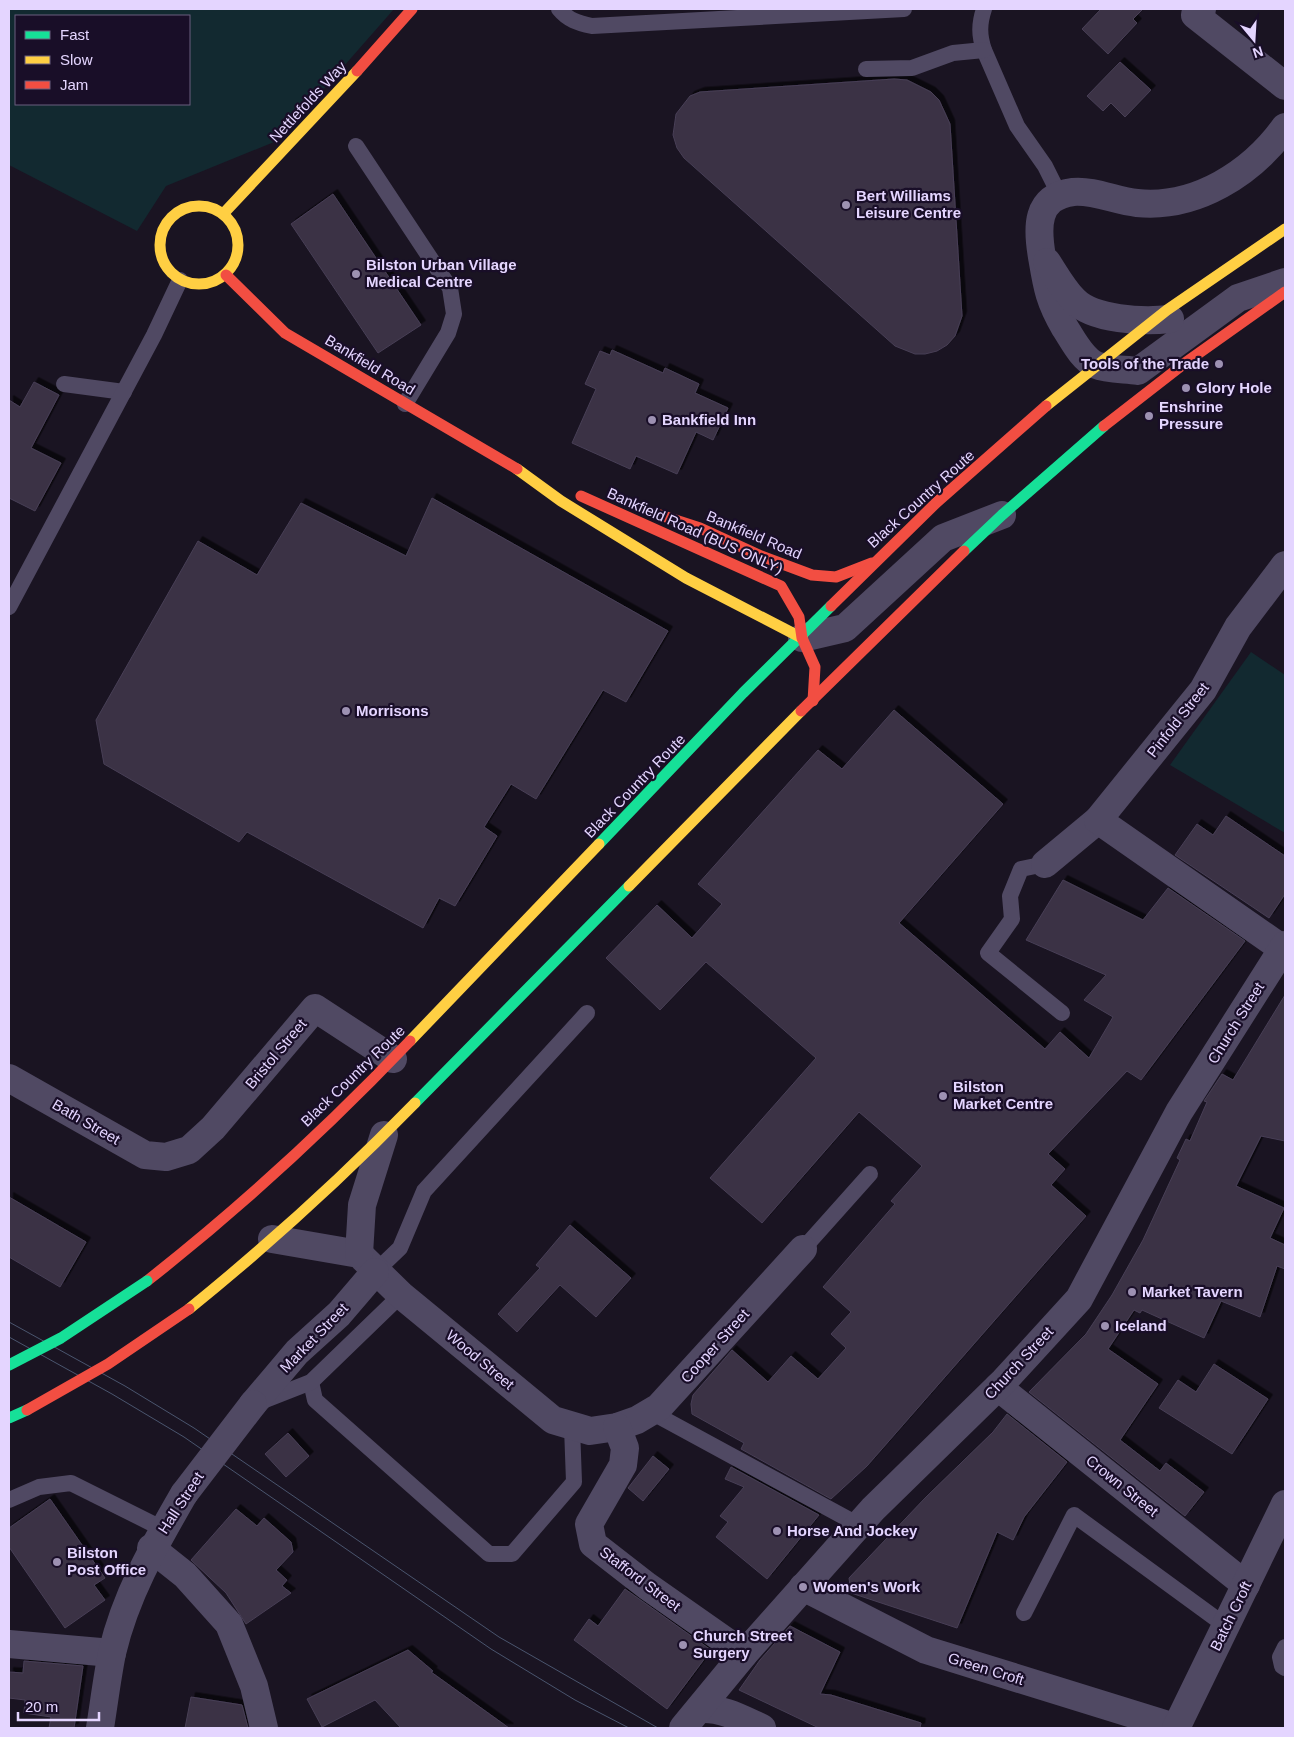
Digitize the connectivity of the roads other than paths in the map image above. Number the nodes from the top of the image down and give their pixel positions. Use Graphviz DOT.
graph roads {
  1 [pos="412,9"];
  2 [pos="560,9"];
  3 [pos="904,9"];
  4 [pos="984,9"];
  5 [pos="1202,9"];
  6 [pos="984,50"];
  7 [pos="866,69"];
  8 [pos="1285,86"];
  9 [pos="1285,127"];
  10 [pos="356,146"];
  11 [pos="1060,196"];
  12 [pos="224,213"];
  13 [pos="1285,229"];
  14 [pos="1042,255"];
  15 [pos="226,275"];
  16 [pos="180,280"];
  17 [pos="1285,282"];
  18 [pos="1285,292"];
  19 [pos="1152,321"];
  20 [pos="1222,323"];
  21 [pos="1096,365"];
  22 [pos="64,384"];
  23 [pos="124,392"];
  24 [pos="405,404"];
  25 [pos="511,465"];
  26 [pos="549,478"];
  27 [pos="577,487"];
  28 [pos="624,503"];
  29 [pos="653,512"];
  30 [pos="1002,515"];
  31 [pos="872,563"];
  32 [pos="1285,565"];
  33 [pos="9,603"];
  34 [pos="802,638"];
  35 [pos="813,701"];
  36 [pos="1098,820"];
  37 [pos="1045,864"];
  38 [pos="1281,958"];
  39 [pos="587,1013"];
  40 [pos="1062,1013"];
  41 [pos="393,1059"];
  42 [pos="9,1078"];
  43 [pos="384,1136"];
  44 [pos="166,1157"];
  45 [pos="870,1174"];
  46 [pos="272,1239"];
  47 [pos="803,1249"];
  48 [pos="367,1263"];
  49 [pos="401,1294"];
  50 [pos="9,1365"];
  51 [pos="311,1382"];
  52 [pos="998,1387"];
  53 [pos="253,1404"];
  54 [pos="651,1412"];
  55 [pos="9,1418"];
  56 [pos="572,1427"];
  57 [pos="617,1427"];
  58 [pos="9,1500"];
  59 [pos="1285,1504"];
  60 [pos="859,1525"];
  61 [pos="157,1539"];
  62 [pos="1246,1585"];
  63 [pos="803,1587"];
  64 [pos="1024,1613"];
  65 [pos="1226,1626"];
  66 [pos="9,1644"];
  67 [pos="1285,1647"];
  68 [pos="112,1653"];
  69 [pos="744,1654"];
  70 [pos="1285,1668"];
  71 [pos="691,1719"];
  72 [pos="100,1728"];
  73 [pos="264,1728"];
  74 [pos="762,1728"];
  75 [pos="1177,1728"];
  1 -- 12 [label="main road, Nettlefolds Way"];
  2 -- 3 [label="lane"];
  4 -- 6 [label="lane"];
  5 -- 8 [label="street"];
  6 -- 7 [label="lane"];
  6 -- 11 [label="lane"];
  9 -- 11 [label="street"];
  10 -- 24 [label="lane"];
  11 -- 14 [label="street"];
  12 -- 15 [label="main road"];
  12 -- 16 [label="main road"];
  13 -- 19 [label="main road, Black Country Route"];
  14 -- 19 [label="street"];
  14 -- 21 [label="street"];
  15 -- 16 [label="main road"];
  15 -- 24 [label="main road, Bankfield Road"];
  16 -- 23 [label="lane"];
  17 -- 20 [label="street"];
  18 -- 20 [label="main road"];
  19 -- 20 [label="street"];
  19 -- 21 [label="main road, Black Country Route"];
  20 -- 21 [label="street"];
  20 -- 30 [label="main road"];
  21 -- 31 [label="main road, Black Country Route"];
  22 -- 23 [label="lane"];
  23 -- 33 [label="lane"];
  24 -- 25 [label="main road, Bankfield Road"];
  25 -- 26 [label="main road, Bankfield Road"];
  25 -- 34 [label="main road, Bankfield Road"];
  25 -- 34 [label="main road, Bankfield Road (BUS ONLY)"];
  27 -- 28 [label="main road"];
  29 -- 31 [label="main road, Bankfield Road"];
  30 -- 34 [label="street"];
  30 -- 35 [label="main road"];
  31 -- 34 [label="main road, Black Country Route"];
  32 -- 36 [label="street, Pinfold Street"];
  34 -- 35 [label="main road, Bankfield Road (BUS ONLY)"];
  34 -- 41 [label="main road, Black Country Route"];
  35 -- 43 [label="main road"];
  36 -- 37 [label="street, Pinfold Street"];
  36 -- 38 [label="street"];
  37 -- 40 [label="lane"];
  38 -- 52 [label="street, Church Street"];
  39 -- 48 [label="lane"];
  41 -- 44 [label="street, Bristol Street"];
  41 -- 50 [label="main road, Black Country Route, bridge"];
  42 -- 44 [label="street, Bath Street"];
  43 -- 46 [label="main road"];
  43 -- 48 [label="street"];
  45 -- 47 [label="lane"];
  46 -- 48 [label="street"];
  46 -- 55 [label="main road, bridge"];
  47 -- 54 [label="street, Cooper Street"];
  48 -- 49 [label="street, Wood Street"];
  48 -- 53 [label="street, Market Street"];
  49 -- 51 [label="lane"];
  49 -- 56 [label="street, Wood Street"];
  51 -- 53 [label="lane"];
  51 -- 56 [label="lane"];
  52 -- 60 [label="street, Church Street"];
  52 -- 62 [label="street, Crown Street"];
  53 -- 61 [label="street, Hall Street, bridge"];
  54 -- 57 [label="street, Cooper Street"];
  54 -- 60 [label="lane"];
  56 -- 57 [label="street, Wood Street"];
  57 -- 69 [label="street, Stafford Street"];
  58 -- 61 [label="lane"];
  59 -- 62 [label="street, Batch Croft"];
  60 -- 63 [label="street, Church Street"];
  61 -- 68 [label="street, Hall Street"];
  61 -- 73 [label="street"];
  62 -- 65 [label="street, Batch Croft"];
  63 -- 69 [label="street, Church Street"];
  63 -- 75 [label="street, Green Croft"];
  64 -- 65 [label="lane"];
  65 -- 75 [label="street, Batch Croft"];
  66 -- 68 [label="street"];
  67 -- 70 [label="lane"];
  68 -- 72 [label="street, Hall Street"];
  69 -- 71 [label="street, Church Street"];
  71 -- 74 [label="street"];
}
